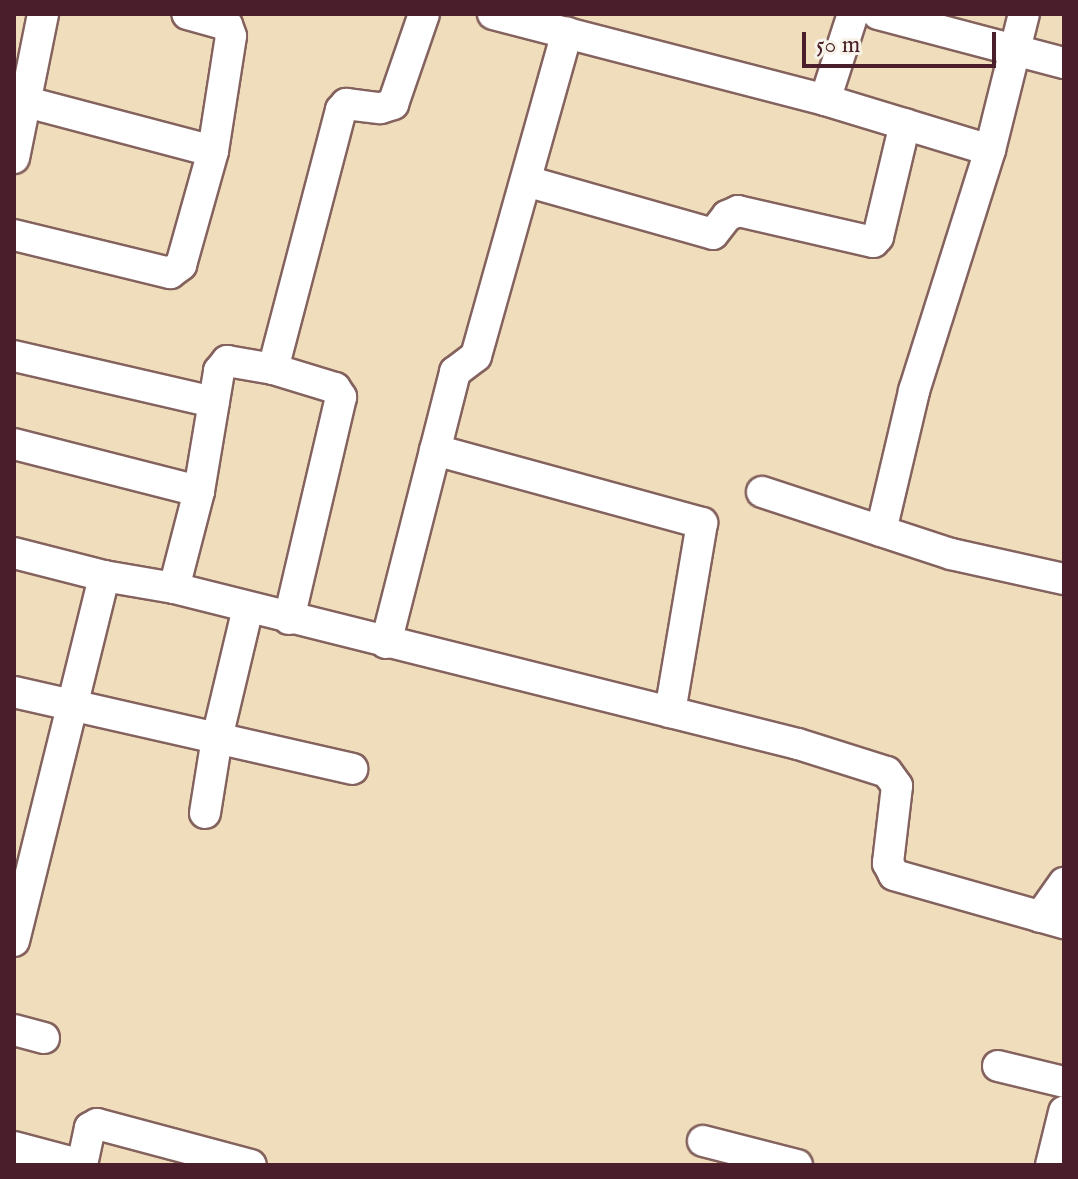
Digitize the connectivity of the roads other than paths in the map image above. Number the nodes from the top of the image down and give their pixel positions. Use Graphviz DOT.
graph roads {
  1 [pos="43,14"];
  2 [pos="187,14"];
  3 [pos="424,14"];
  4 [pos="493,14"];
  5 [pos="853,14"];
  6 [pos="878,14"];
  7 [pos="1024,14"];
  8 [pos="567,33"];
  9 [pos="1014,51"];
  10 [pos="1064,63"];
  11 [pos="825,100"];
  12 [pos="27,102"];
  13 [pos="905,124"];
  14 [pos="990,150"];
  15 [pos="213,151"];
  16 [pos="14,158"];
  17 [pos="526,181"];
  18 [pos="14,235"];
  19 [pos="14,356"];
  20 [pos="273,369"];
  21 [pos="214,402"];
  22 [pos="14,444"];
  23 [pos="435,450"];
  24 [pos="199,491"];
  25 [pos="762,492"];
  26 [pos="881,531"];
  27 [pos="14,553"];
  28 [pos="104,576"];
  29 [pos="1064,579"];
  30 [pos="174,588"];
  31 [pos="248,608"];
  32 [pos="289,619"];
  33 [pos="386,643"];
  34 [pos="14,692"];
  35 [pos="72,705"];
  36 [pos="670,712"];
  37 [pos="217,738"];
  38 [pos="352,769"];
  39 [pos="205,813"];
  40 [pos="1064,883"];
  41 [pos="1052,920"];
  42 [pos="14,941"];
  43 [pos="14,1030"];
  44 [pos="44,1038"];
  45 [pos="998,1066"];
  46 [pos="1064,1082"];
  47 [pos="1064,1112"];
  48 [pos="703,1141"];
  49 [pos="14,1147"];
  50 [pos="251,1165"];
  51 [pos="797,1165"];
  52 [pos="1051,1165"];
  1 -- 12 [label="street"];
  2 -- 15 [label="street"];
  3 -- 20 [label="street"];
  4 -- 8 [label="street"];
  5 -- 11 [label="street"];
  6 -- 9 [label="street"];
  7 -- 9 [label="street"];
  8 -- 11 [label="street"];
  8 -- 17 [label="street"];
  9 -- 10 [label="street"];
  9 -- 14 [label="street"];
  11 -- 13 [label="street"];
  12 -- 15 [label="street"];
  12 -- 16 [label="street"];
  13 -- 14 [label="street"];
  13 -- 17 [label="street"];
  14 -- 26 [label="street"];
  15 -- 18 [label="street"];
  17 -- 23 [label="street"];
  19 -- 21 [label="street"];
  20 -- 21 [label="street"];
  20 -- 32 [label="street"];
  21 -- 24 [label="street"];
  22 -- 24 [label="street"];
  23 -- 33 [label="street"];
  23 -- 36 [label="street"];
  24 -- 30 [label="street"];
  25 -- 26 [label="street"];
  26 -- 29 [label="street"];
  27 -- 28 [label="street"];
  28 -- 30 [label="street"];
  28 -- 35 [label="street"];
  30 -- 31 [label="street"];
  31 -- 32 [label="street"];
  31 -- 37 [label="street"];
  32 -- 33 [label="street"];
  33 -- 36 [label="street"];
  34 -- 35 [label="street"];
  35 -- 37 [label="street"];
  35 -- 42 [label="street"];
  36 -- 41 [label="street"];
  37 -- 38 [label="street"];
  37 -- 39 [label="street"];
  40 -- 41 [label="street"];
  43 -- 44 [label="street"];
  45 -- 46 [label="street"];
  47 -- 52 [label="street"];
  48 -- 51 [label="street"];
  49 -- 50 [label="street"];
}
